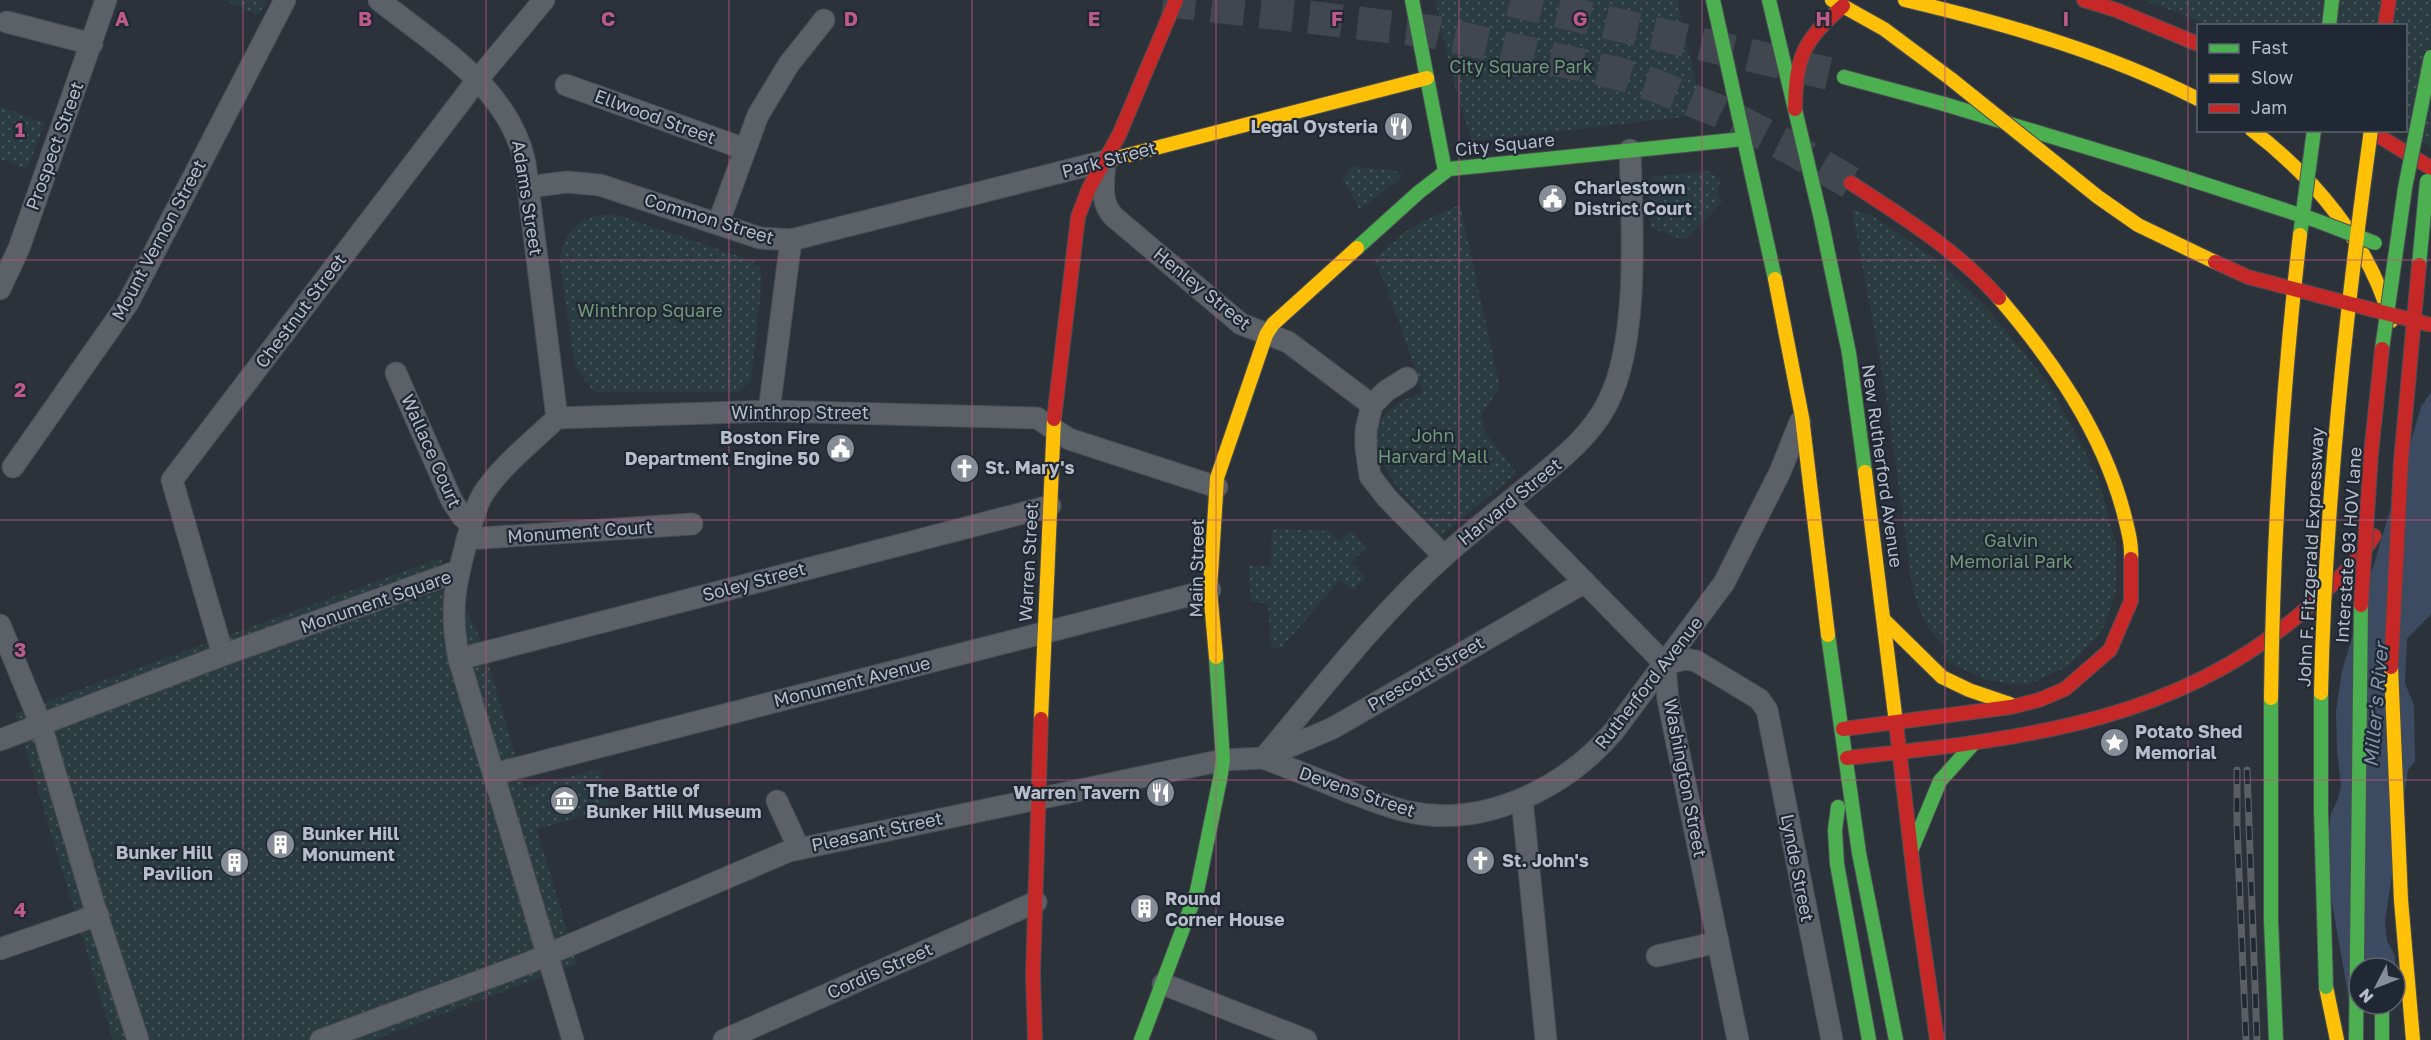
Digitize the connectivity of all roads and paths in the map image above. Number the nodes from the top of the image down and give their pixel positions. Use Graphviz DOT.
graph roads {
  1 [pos="106,0"];
  2 [pos="285,0"];
  3 [pos="379,0"];
  4 [pos="544,0"];
  5 [pos="1176,0"];
  6 [pos="1412,0"];
  7 [pos="1713,0"];
  8 [pos="1769,0"];
  9 [pos="1905,0"];
  10 [pos="2084,0"];
  11 [pos="2332,0"];
  12 [pos="2389,0"];
  13 [pos="1838,3"];
  14 [pos="824,20"];
  15 [pos="7,22"];
  16 [pos="2329,24"];
  17 [pos="2385,24"];
  18 [pos="2197,43"];
  19 [pos="92,44"];
  20 [pos="2431,57"];
  21 [pos="1844,77"];
  22 [pos="1427,78"];
  23 [pos="478,79"];
  24 [pos="566,86"];
  25 [pos="2197,98"];
  26 [pos="1795,108"];
  27 [pos="2255,132"];
  28 [pos="2314,132"];
  29 [pos="2370,132"];
  30 [pos="2373,132"];
  31 [pos="1743,139"];
  32 [pos="745,149"];
  33 [pos="1630,150"];
  34 [pos="1105,161"];
  35 [pos="2430,162"];
  36 [pos="1445,171"];
  37 [pos="1851,183"];
  38 [pos="528,187"];
  39 [pos="718,224"];
  40 [pos="791,240"];
  41 [pos="2431,266"];
  42 [pos="0,290"];
  43 [pos="2431,325"];
  44 [pos="1266,335"];
  45 [pos="396,373"];
  46 [pos="1407,378"];
  47 [pos="1372,405"];
  48 [pos="769,411"];
  49 [pos="1802,417"];
  50 [pos="557,418"];
  51 [pos="1053,428"];
  52 [pos="13,467"];
  53 [pos="1217,487"];
  54 [pos="1508,504"];
  55 [pos="1050,506"];
  56 [pos="692,524"];
  57 [pos="469,532"];
  58 [pos="1444,556"];
  59 [pos="458,571"];
  60 [pos="1585,582"];
  61 [pos="1210,590"];
  62 [pos="1884,620"];
  63 [pos="0,625"];
  64 [pos="1044,633"];
  65 [pos="223,655"];
  66 [pos="459,659"];
  67 [pos="1665,664"];
  68 [pos="2391,667"];
  69 [pos="2017,706"];
  70 [pos="1896,722"];
  71 [pos="41,725"];
  72 [pos="1843,729"];
  73 [pos="0,740"];
  74 [pos="1974,743"];
  75 [pos="1899,752"];
  76 [pos="1263,758"];
  77 [pos="1847,758"];
  78 [pos="1223,760"];
  79 [pos="494,774"];
  80 [pos="1038,798"];
  81 [pos="1522,799"];
  82 [pos="777,801"];
  83 [pos="799,849"];
  84 [pos="2385,849"];
  85 [pos="1911,851"];
  86 [pos="1036,902"];
  87 [pos="98,915"];
  88 [pos="1718,942"];
  89 [pos="1922,944"];
  90 [pos="0,949"];
  91 [pos="547,955"];
  92 [pos="1657,956"];
  93 [pos="1163,984"];
  94 [pos="2326,987"];
  95 [pos="2382,1016"];
  96 [pos="333,1038"];
  97 [pos="138,1040"];
  98 [pos="573,1040"];
  99 [pos="724,1040"];
  100 [pos="1035,1040"];
  101 [pos="1141,1040"];
  102 [pos="1306,1040"];
  103 [pos="1546,1040"];
  104 [pos="1738,1040"];
  105 [pos="1832,1040"];
  106 [pos="1869,1040"];
  107 [pos="1896,1040"];
  108 [pos="1937,1040"];
  109 [pos="1952,1040"];
  110 [pos="2276,1040"];
  111 [pos="2329,1040"];
  112 [pos="2337,1040"];
  113 [pos="2356,1040"];
  114 [pos="2382,1040"];
  115 [pos="2413,1040"];
  1 -- 19 [label="street, Prospect Street"];
  2 -- 52 [label="street, Mount Vernon Street"];
  3 -- 23 [label="street, Adams Street"];
  4 -- 23 [label="street, Chestnut Street"];
  5 -- 34 [label="main road, Warren Street"];
  6 -- 22 [label="main road, City Square"];
  7 -- 31 [label="main road"];
  8 -- 26 [label="main road, New Rutherford Avenue"];
  9 -- 25 [label="main road"];
  10 -- 18 [label="main road"];
  11 -- 16 [label="main road"];
  12 -- 17 [label="main road"];
  13 -- 26 [label="main road"];
  13 -- 43 [label="main road, bridge"];
  14 -- 32 [label="street"];
  15 -- 19 [label="street"];
  19 -- 42 [label="street, Prospect Street"];
  20 -- 113 [label="main road, Interstate 93 HOV lane, bridge"];
  21 -- 41 [label="main road, bridge"];
  22 -- 34 [label="main road, Park Street"];
  22 -- 36 [label="main road, City Square"];
  23 -- 38 [label="street, Adams Street"];
  23 -- 65 [label="street, Chestnut Street"];
  24 -- 32 [label="street, Ellwood Street"];
  26 -- 62 [label="main road, New Rutherford Avenue"];
  27 -- 74 [label="main road, bridge"];
  28 -- 110 [label="main road, bridge"];
  29 -- 94 [label="main road, John F. Fitzgerald Expressway, bridge"];
  30 -- 35 [label="main road"];
  31 -- 33 [label="main road, City Square"];
  31 -- 49 [label="main road"];
  32 -- 39 [label="street"];
  33 -- 36 [label="main road, City Square"];
  33 -- 54 [label="street, Harvard Street"];
  34 -- 40 [label="street, Park Street"];
  34 -- 44 [label="street, Henley Street"];
  34 -- 51 [label="main road, Warren Street"];
  35 -- 68 [label="main road, bridge"];
  36 -- 44 [label="main road, Main Street"];
  37 -- 69 [label="main road"];
  38 -- 39 [label="street, Common Street"];
  38 -- 50 [label="street, Adams Street"];
  39 -- 40 [label="street, Common Street"];
  40 -- 48 [label="street, Common Street"];
  44 -- 47 [label="street, Henley Street"];
  44 -- 53 [label="main road, Main Street"];
  45 -- 57 [label="street, Wallace Court"];
  46 -- 47 [label="street"];
  47 -- 58 [label="street"];
  48 -- 50 [label="street, Winthrop Street"];
  48 -- 51 [label="street, Winthrop Street"];
  49 -- 67 [label="street, Rutherford Avenue"];
  49 -- 72 [label="main road"];
  50 -- 57 [label="street"];
  51 -- 53 [label="street, Winthrop Street"];
  51 -- 55 [label="main road, Warren Street"];
  53 -- 61 [label="main road, Main Street"];
  54 -- 58 [label="street, Harvard Street"];
  54 -- 60 [label="street"];
  55 -- 64 [label="main road, Warren Street"];
  55 -- 66 [label="street, Soley Street"];
  56 -- 57 [label="street, Monument Court"];
  57 -- 59 [label="street"];
  58 -- 76 [label="street, Harvard Street"];
  59 -- 65 [label="street, Monument Square"];
  59 -- 66 [label="street, Monument Square"];
  60 -- 67 [label="street"];
  60 -- 76 [label="street, Prescott Street"];
  61 -- 64 [label="street, Monument Avenue"];
  61 -- 78 [label="main road, Main Street"];
  62 -- 69 [label="main road"];
  62 -- 70 [label="main road, New Rutherford Avenue"];
  63 -- 71 [label="street"];
  64 -- 79 [label="street, Monument Avenue"];
  64 -- 80 [label="main road, Warren Street"];
  65 -- 71 [label="street, Monument Square"];
  66 -- 79 [label="street, Monument Square"];
  67 -- 81 [label="street, Rutherford Avenue"];
  67 -- 88 [label="street, Washington Street"];
  67 -- 105 [label="street, Lynde Street"];
  68 -- 84 [label="main road"];
  68 -- 115 [label="main road"];
  69 -- 70 [label="main road"];
  70 -- 72 [label="main road"];
  70 -- 75 [label="main road, New Rutherford Avenue"];
  71 -- 73 [label="street, Monument Square"];
  71 -- 87 [label="street"];
  72 -- 77 [label="main road"];
  74 -- 75 [label="main road"];
  74 -- 85 [label="main road"];
  75 -- 77 [label="main road"];
  75 -- 85 [label="main road, New Rutherford Avenue"];
  76 -- 78 [label="street"];
  76 -- 81 [label="street, Devens Street"];
  77 -- 106 [label="main road"];
  77 -- 107 [label="main road"];
  78 -- 80 [label="street, Pleasant Street"];
  78 -- 93 [label="main road, Main Street"];
  79 -- 91 [label="street, Monument Square"];
  80 -- 83 [label="street, Pleasant Street"];
  80 -- 86 [label="main road, Warren Street"];
  81 -- 103 [label="street"];
  82 -- 83 [label="street"];
  83 -- 91 [label="street, Pleasant Street"];
  85 -- 89 [label="main road, New Rutherford Avenue"];
  86 -- 99 [label="street, Cordis Street"];
  86 -- 100 [label="main road, Warren Street"];
  87 -- 90 [label="street"];
  87 -- 97 [label="street"];
  88 -- 92 [label="street"];
  88 -- 104 [label="street, Washington Street"];
  89 -- 108 [label="main road, New Rutherford Avenue"];
  89 -- 109 [label="main road, New Rutherford Avenue"];
  91 -- 96 [label="street"];
  91 -- 98 [label="street, Monument Square"];
  93 -- 101 [label="main road, Main Street"];
  93 -- 102 [label="street"];
  94 -- 111 [label="main road"];
  94 -- 112 [label="main road"];
  95 -- 114 [label="main road"];
}
